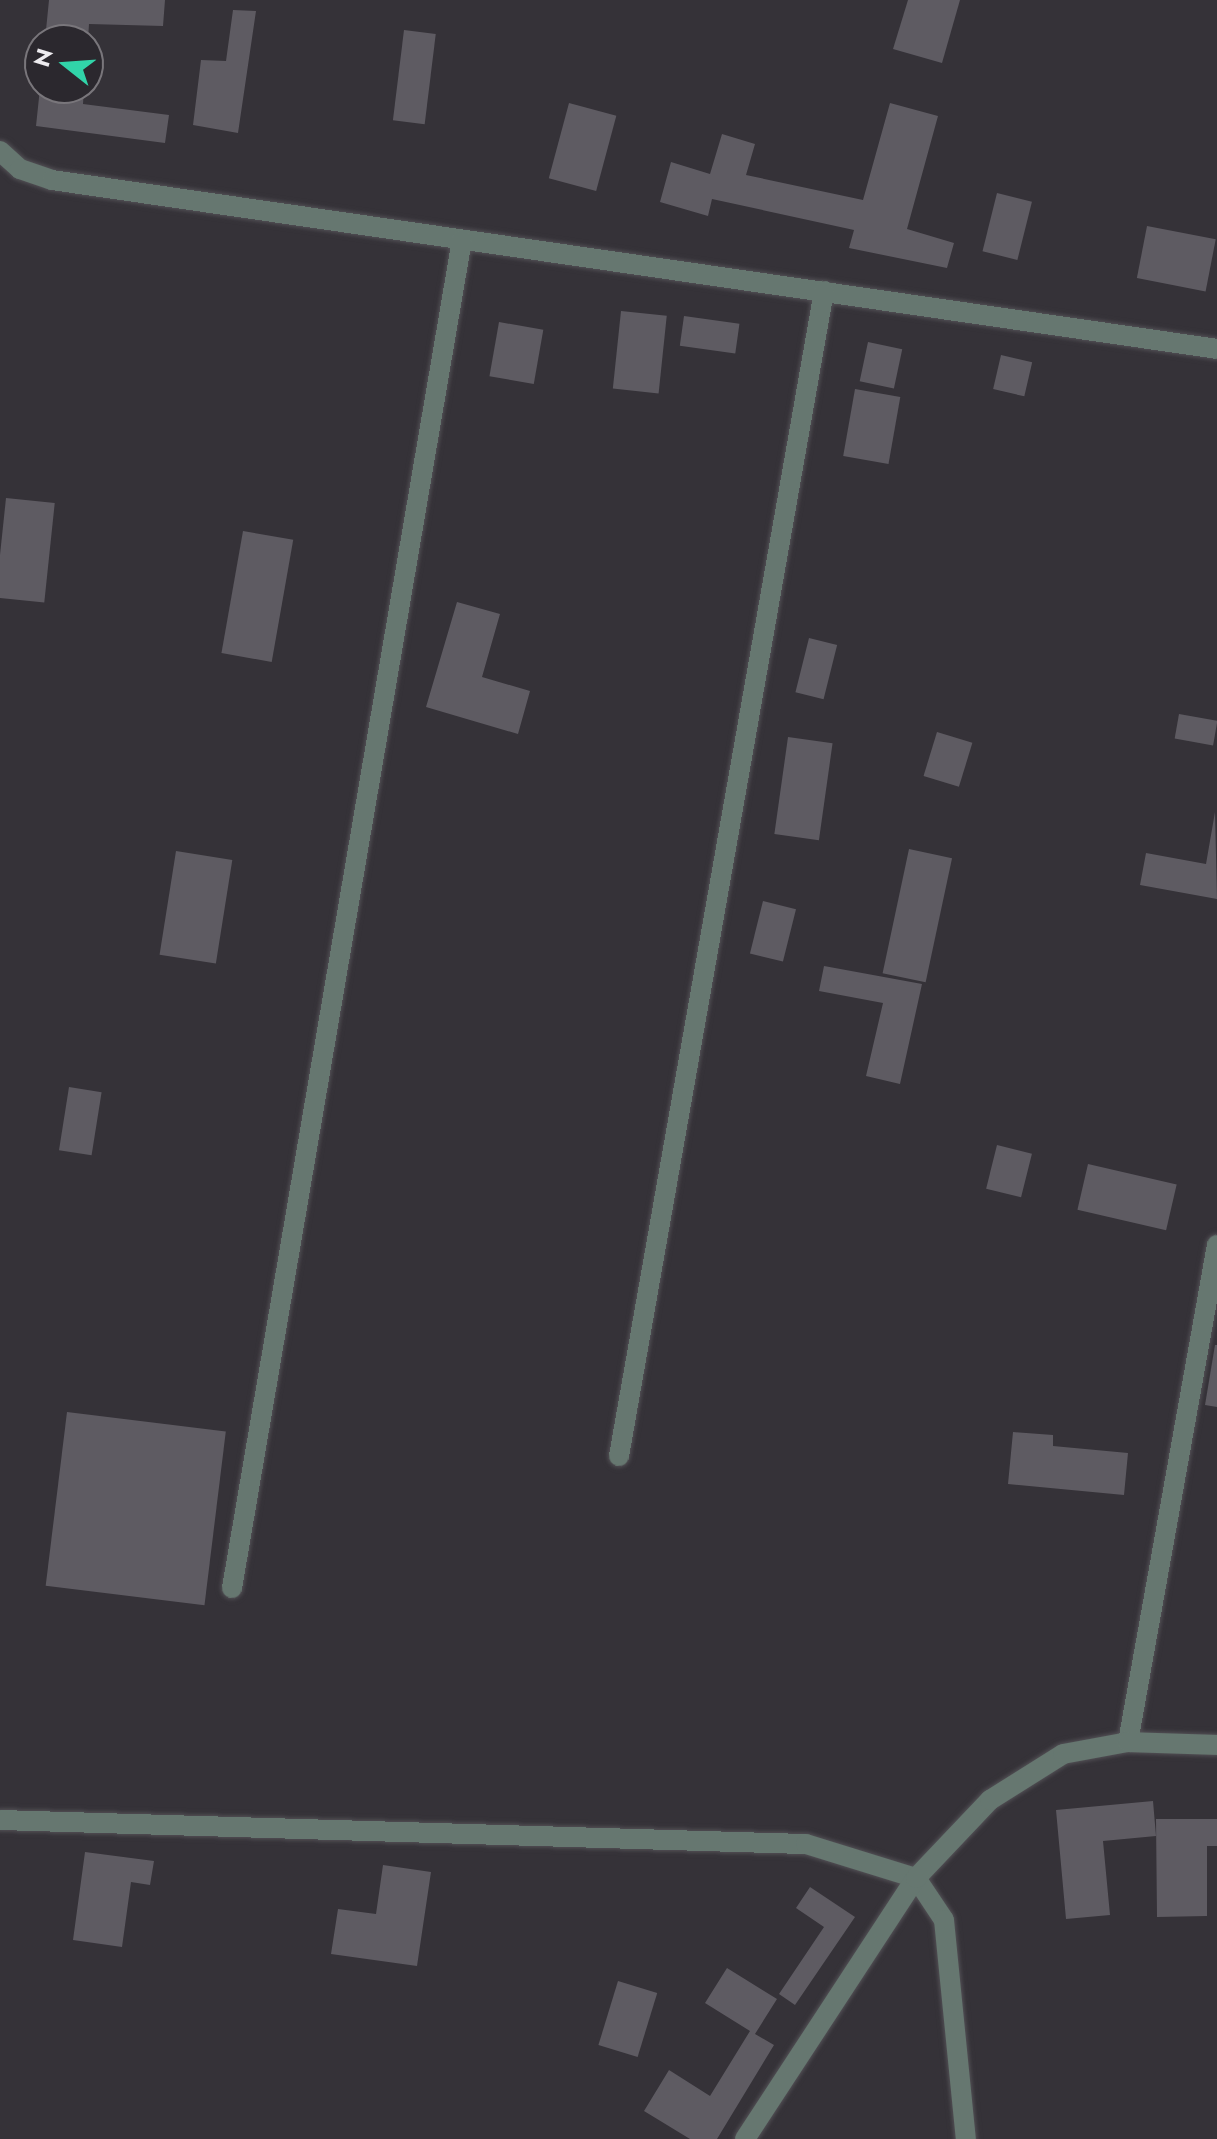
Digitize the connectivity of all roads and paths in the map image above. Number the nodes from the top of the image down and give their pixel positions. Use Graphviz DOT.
graph roads {
  1 [pos="0,151"];
  2 [pos="462,239"];
  3 [pos="824,291"];
  4 [pos="1217,349"];
  5 [pos="1217,1245"];
  6 [pos="619,1456"];
  7 [pos="232,1588"];
  8 [pos="1128,1742"];
  9 [pos="1217,1745"];
  10 [pos="0,1820"];
  11 [pos="916,1878"];
  12 [pos="745,2139"];
  13 [pos="966,2139"];
  1 -- 2 [label="street"];
  2 -- 3 [label="street"];
  2 -- 7 [label="street"];
  3 -- 4 [label="street"];
  3 -- 6 [label="street"];
  5 -- 8 [label="street"];
  8 -- 9 [label="street"];
  8 -- 11 [label="street"];
  10 -- 11 [label="street"];
  11 -- 12 [label="street"];
  11 -- 13 [label="street"];
}
